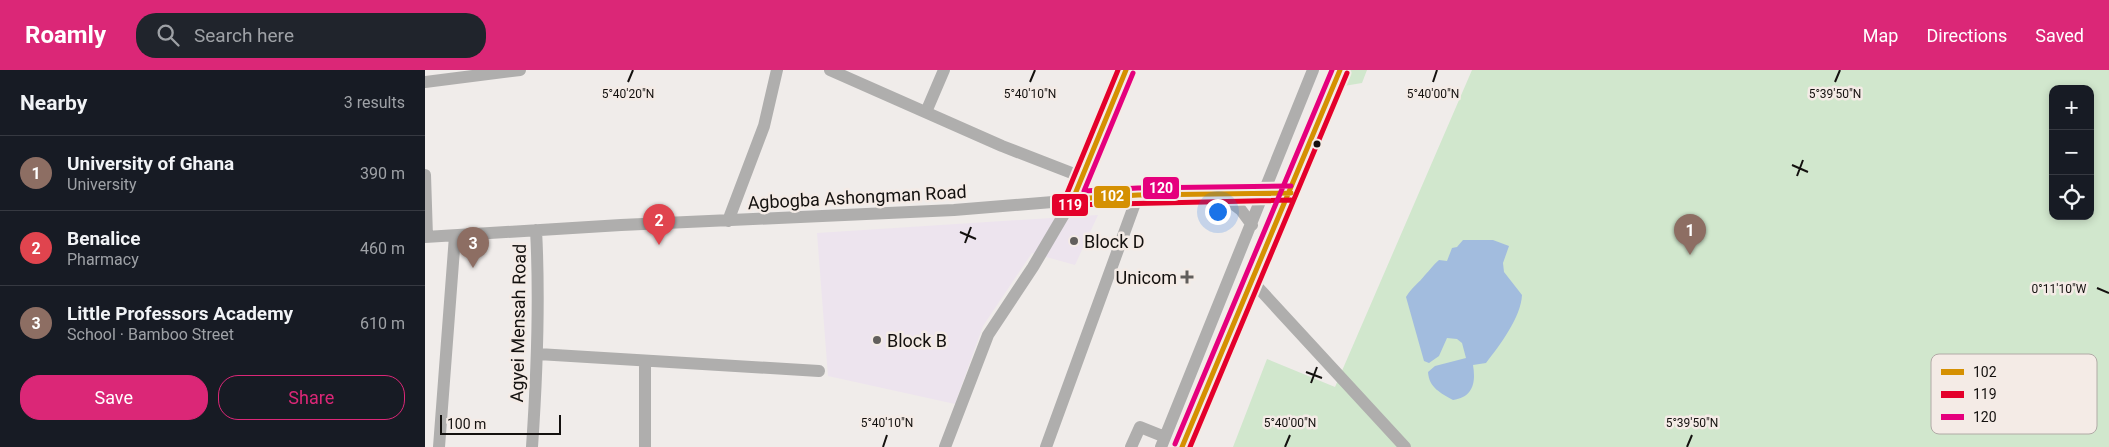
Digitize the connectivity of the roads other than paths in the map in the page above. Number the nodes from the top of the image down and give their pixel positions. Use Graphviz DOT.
graph roads {
  1 [pos="520,70"];
  2 [pos="777,70"];
  3 [pos="830,70"];
  4 [pos="944,70"];
  5 [pos="1126,70"];
  6 [pos="1313,70"];
  7 [pos="1340,70"];
  8 [pos="480,73"];
  9 [pos="425,82"];
  10 [pos="926,112"];
  11 [pos="425,175"];
  12 [pos="1082,178"];
  13 [pos="1265,193"];
  14 [pos="1291,193"];
  15 [pos="1220,194"];
  16 [pos="1137,195"];
  17 [pos="1073,199"];
  18 [pos="728,221"];
  19 [pos="1252,225"];
  20 [pos="536,230"];
  21 [pos="455,236"];
  22 [pos="426,237"];
  23 [pos="1252,281"];
  24 [pos="539,354"];
  25 [pos="645,360"];
  26 [pos="819,372"];
  27 [pos="1163,442"];
  28 [pos="439,447"];
  29 [pos="532,447"];
  30 [pos="645,447"];
  31 [pos="945,447"];
  32 [pos="1046,447"];
  33 [pos="1131,447"];
  34 [pos="1182,447"];
  35 [pos="1405,447"];
  1 -- 8 [label="street"];
  2 -- 18 [label="street"];
  3 -- 10 [label="street"];
  4 -- 10 [label="street"];
  5 -- 12 [label="street"];
  6 -- 13 [label="street"];
  7 -- 14 [label="main road"];
  8 -- 9 [label="street"];
  10 -- 12 [label="street"];
  11 -- 22 [label="street"];
  12 -- 17 [label="street"];
  13 -- 14 [label="street, Agbogba Ashongman Road"];
  13 -- 15 [label="street, Agbogba Ashongman Road"];
  13 -- 19 [label="street"];
  14 -- 23 [label="main road"];
  15 -- 16 [label="street, Agbogba Ashongman Road"];
  15 -- 19 [label="street"];
  16 -- 17 [label="street, Agbogba Ashongman Road"];
  16 -- 32 [label="street"];
  17 -- 18 [label="street, Agbogba Ashongman Road"];
  17 -- 31 [label="street"];
  18 -- 20 [label="street, Agbogba Ashongman Road"];
  19 -- 27 [label="street"];
  20 -- 21 [label="street, Agbogba Ashongman Road"];
  20 -- 24 [label="street, Agyei Mensah Road"];
  21 -- 22 [label="street, Agbogba Ashongman Road"];
  21 -- 28 [label="street"];
  23 -- 34 [label="main road"];
  23 -- 35 [label="street"];
  24 -- 25 [label="street"];
  24 -- 29 [label="street, Agyei Mensah Road"];
  25 -- 26 [label="street"];
  25 -- 30 [label="street"];
  27 -- 33 [label="street"];
}
